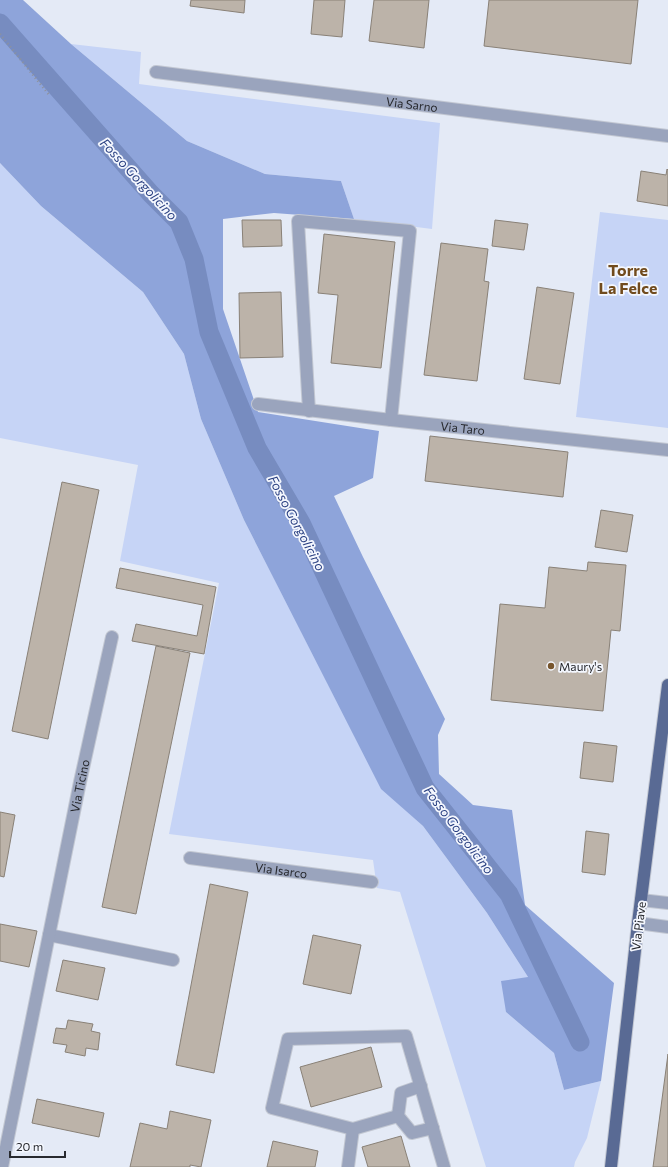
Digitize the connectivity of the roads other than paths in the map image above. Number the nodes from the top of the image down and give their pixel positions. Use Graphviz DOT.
graph roads {
  1 [pos="156,72"];
  2 [pos="668,136"];
  3 [pos="258,404"];
  4 [pos="309,411"];
  5 [pos="391,420"];
  6 [pos="668,450"];
  7 [pos="112,637"];
  8 [pos="668,685"];
  9 [pos="190,858"];
  10 [pos="372,882"];
  11 [pos="641,900"];
  12 [pos="668,903"];
  13 [pos="638,923"];
  14 [pos="668,927"];
  15 [pos="49,936"];
  16 [pos="173,960"];
  17 [pos="421,1086"];
  18 [pos="398,1116"];
  19 [pos="433,1128"];
  20 [pos="353,1130"];
  21 [pos="2,1167"];
  22 [pos="348,1167"];
  23 [pos="444,1167"];
  24 [pos="611,1167"];
  1 -- 2 [label="street, Via Sarno"];
  3 -- 4 [label="street, Via Taro"];
  4 -- 5 [label="street, Via Taro"];
  4 -- 5 [label="street"];
  5 -- 6 [label="street, Via Taro"];
  7 -- 15 [label="street, Via Ticino"];
  8 -- 11 [label="main road, Via Piave"];
  9 -- 10 [label="street, Via Isarco"];
  11 -- 12 [label="street"];
  11 -- 13 [label="main road, Via Piave"];
  13 -- 14 [label="street"];
  13 -- 24 [label="main road, Via Piave"];
  15 -- 16 [label="street"];
  15 -- 21 [label="street, Via Ticino"];
  17 -- 18 [label="street"];
  17 -- 19 [label="street"];
  17 -- 20 [label="street"];
  18 -- 19 [label="street"];
  18 -- 20 [label="street"];
  19 -- 23 [label="street"];
  20 -- 22 [label="street"];
}
